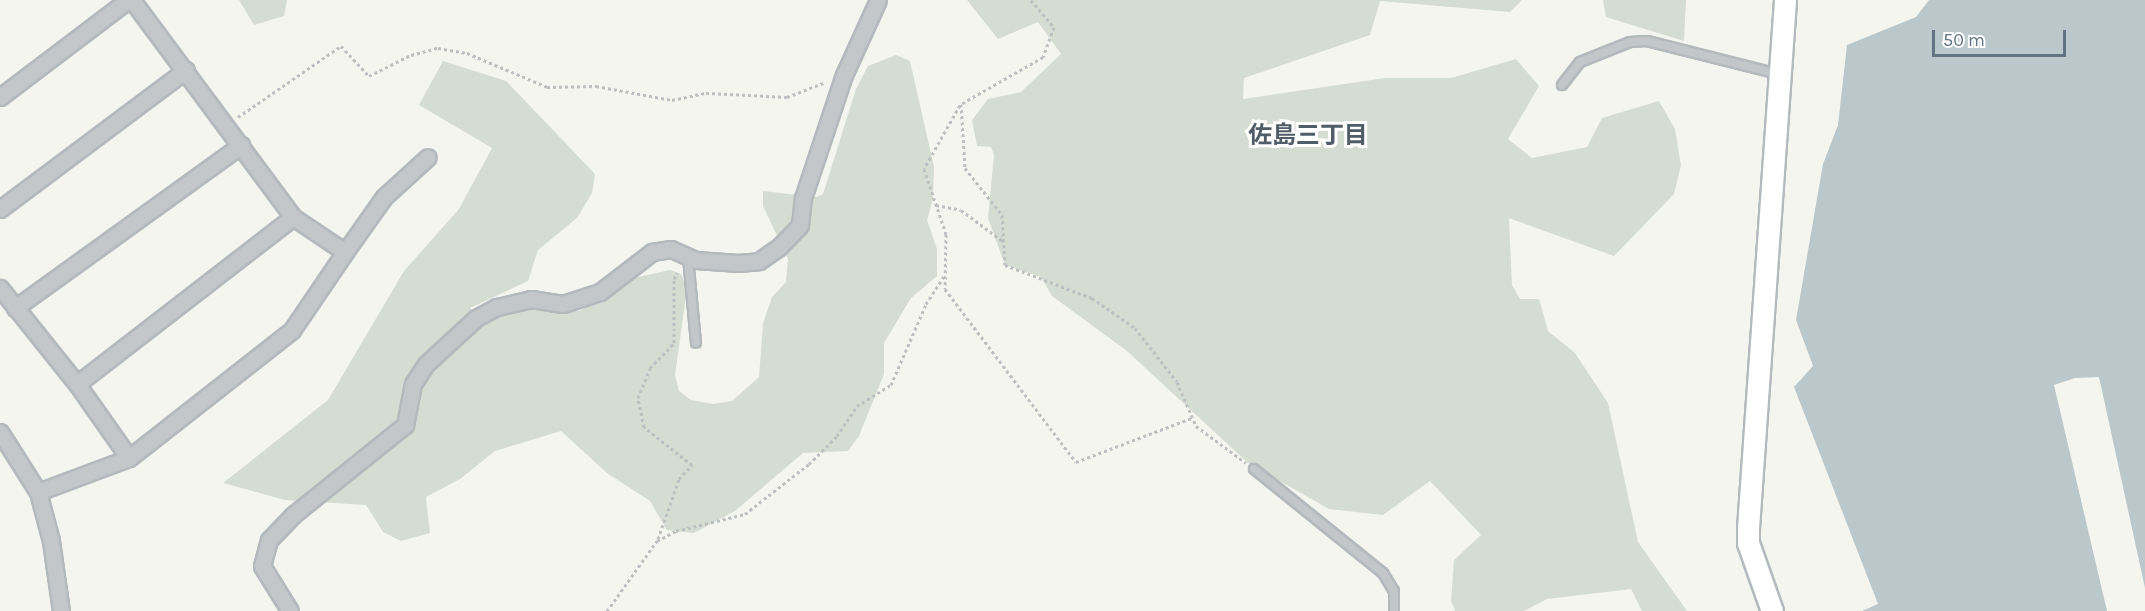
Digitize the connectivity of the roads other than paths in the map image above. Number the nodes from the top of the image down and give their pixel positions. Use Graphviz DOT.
graph roads {
  1 [pos="128,0"];
  2 [pos="132,0"];
  3 [pos="878,0"];
  4 [pos="1785,0"];
  5 [pos="186,70"];
  6 [pos="1780,75"];
  7 [pos="1562,85"];
  8 [pos="0,97"];
  9 [pos="241,145"];
  10 [pos="428,157"];
  11 [pos="0,209"];
  12 [pos="293,217"];
  13 [pos="345,252"];
  14 [pos="688,256"];
  15 [pos="0,288"];
  16 [pos="15,308"];
  17 [pos="696,343"];
  18 [pos="77,384"];
  19 [pos="0,432"];
  20 [pos="129,458"];
  21 [pos="1254,470"];
  22 [pos="38,492"];
  23 [pos="61,611"];
  24 [pos="291,611"];
  25 [pos="1394,611"];
  26 [pos="1772,611"];
  1 -- 8 [label="street"];
  2 -- 5 [label="street"];
  3 -- 14 [label="street"];
  4 -- 6 [label="street"];
  5 -- 9 [label="street"];
  5 -- 11 [label="street"];
  6 -- 7 [label="lane"];
  6 -- 26 [label="street"];
  9 -- 12 [label="street"];
  9 -- 16 [label="street"];
  10 -- 13 [label="street"];
  12 -- 13 [label="street"];
  12 -- 18 [label="street"];
  13 -- 20 [label="street"];
  14 -- 17 [label="lane"];
  14 -- 24 [label="street"];
  15 -- 16 [label="street"];
  16 -- 18 [label="street"];
  18 -- 20 [label="street"];
  19 -- 22 [label="street"];
  20 -- 22 [label="street"];
  21 -- 25 [label="lane"];
  22 -- 23 [label="street"];
}
